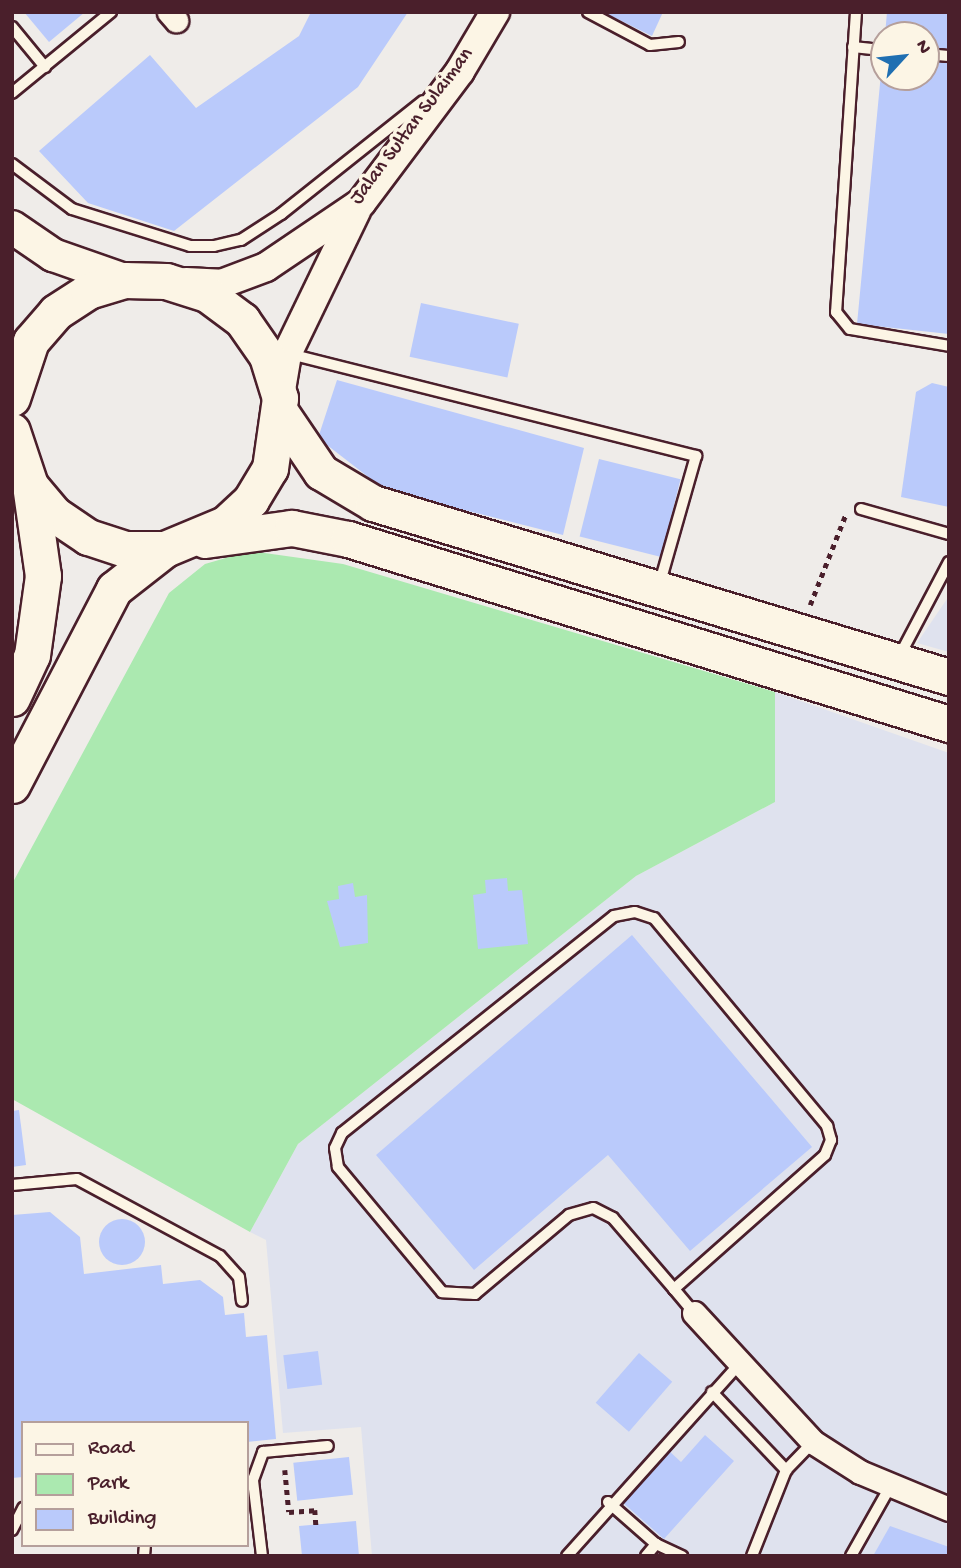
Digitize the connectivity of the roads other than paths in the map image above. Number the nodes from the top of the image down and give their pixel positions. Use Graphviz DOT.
graph roads {
  1 [pos="111,12"];
  2 [pos="495,12"];
  3 [pos="588,12"];
  4 [pos="856,12"];
  5 [pos="12,27"];
  6 [pos="679,42"];
  7 [pos="853,47"];
  8 [pos="870,49"];
  9 [pos="45,67"];
  10 [pos="460,71"];
  11 [pos="12,93"];
  12 [pos="12,164"];
  13 [pos="361,203"];
  14 [pos="12,227"];
  15 [pos="124,281"];
  16 [pos="166,281"];
  17 [pos="949,346"];
  18 [pos="287,354"];
  19 [pos="13,381"];
  20 [pos="279,404"];
  21 [pos="12,431"];
  22 [pos="30,485"];
  23 [pos="861,509"];
  24 [pos="949,534"];
  25 [pos="179,545"];
  26 [pos="949,562"];
  27 [pos="657,589"];
  28 [pos="897,661"];
  29 [pos="949,677"];
  30 [pos="12,698"];
  31 [pos="949,724"];
  32 [pos="12,785"];
  33 [pos="12,1185"];
  34 [pos="674,1289"];
  35 [pos="242,1301"];
  36 [pos="694,1313"];
  37 [pos="740,1363"];
  38 [pos="712,1392"];
  39 [pos="813,1442"];
  40 [pos="328,1447"];
  41 [pos="786,1470"];
  42 [pos="250,1481"];
  43 [pos="891,1485"];
  44 [pos="608,1502"];
  45 [pos="18,1508"];
  46 [pos="949,1508"];
  47 [pos="12,1530"];
  48 [pos="656,1544"];
  49 [pos="262,1556"];
  50 [pos="567,1556"];
  51 [pos="646,1556"];
  52 [pos="682,1556"];
  53 [pos="752,1556"];
  54 [pos="851,1556"];
  1 -- 9 [label="lane"];
  2 -- 10 [label="street, Jalan Sultan Sulaiman"];
  3 -- 6 [label="lane"];
  4 -- 7 [label="lane"];
  5 -- 9 [label="lane"];
  7 -- 8 [label="lane"];
  7 -- 17 [label="lane"];
  9 -- 11 [label="lane"];
  10 -- 12 [label="lane"];
  10 -- 13 [label="street, Jalan Sultan Sulaiman"];
  13 -- 16 [label="street, Jalan Sultan Sulaiman"];
  13 -- 18 [label="street"];
  14 -- 15 [label="main road"];
  15 -- 16 [label="main road"];
  15 -- 19 [label="main road"];
  16 -- 20 [label="main road"];
  18 -- 20 [label="street"];
  18 -- 27 [label="lane"];
  20 -- 25 [label="main road"];
  20 -- 27 [label="main road"];
  21 -- 22 [label="main road"];
  22 -- 25 [label="main road"];
  22 -- 30 [label="main road"];
  23 -- 24 [label="lane"];
  25 -- 31 [label="main road"];
  25 -- 32 [label="main road"];
  26 -- 28 [label="lane"];
  27 -- 28 [label="main road"];
  28 -- 29 [label="main road"];
  33 -- 35 [label="lane"];
  34 -- 34 [label="lane"];
  34 -- 36 [label="lane"];
  36 -- 37 [label="street"];
  37 -- 38 [label="lane"];
  37 -- 39 [label="street"];
  38 -- 41 [label="lane"];
  38 -- 44 [label="lane"];
  39 -- 41 [label="lane"];
  39 -- 43 [label="street"];
  40 -- 42 [label="lane"];
  41 -- 53 [label="lane"];
  42 -- 49 [label="lane"];
  43 -- 46 [label="street"];
  43 -- 54 [label="lane"];
  44 -- 48 [label="lane"];
  44 -- 50 [label="lane"];
  45 -- 47 [label="lane"];
  48 -- 51 [label="lane"];
  48 -- 52 [label="lane"];
}
